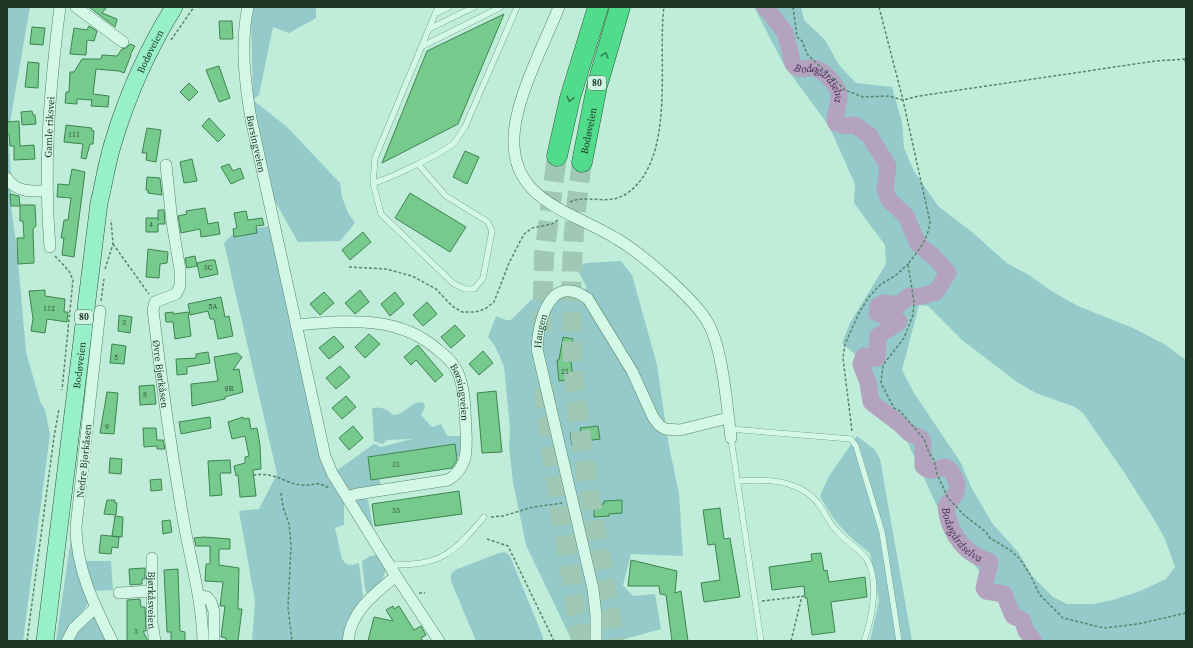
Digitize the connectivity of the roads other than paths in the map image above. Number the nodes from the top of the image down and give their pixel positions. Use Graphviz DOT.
graph roads {
  1 [pos="60,7"];
  2 [pos="76,7"];
  3 [pos="174,7"];
  4 [pos="248,7"];
  5 [pos="438,7"];
  6 [pos="449,7"];
  7 [pos="474,7"];
  8 [pos="501,7"];
  9 [pos="517,7"];
  10 [pos="559,7"];
  11 [pos="598,7"];
  12 [pos="620,7"];
  13 [pos="435,14"];
  14 [pos="429,29"];
  15 [pos="123,42"];
  16 [pos="421,47"];
  17 [pos="557,156"];
  18 [pos="582,162"];
  19 [pos="418,164"];
  20 [pos="166,165"];
  21 [pos="7,178"];
  22 [pos="373,183"];
  23 [pos="47,191"];
  24 [pos="50,247"];
  25 [pos="100,311"];
  26 [pos="296,325"];
  27 [pos="728,418"];
  28 [pos="731,434"];
  29 [pos="737,481"];
  30 [pos="346,496"];
  31 [pos="484,517"];
  32 [pos="152,558"];
  33 [pos="389,565"];
  34 [pos="396,576"];
  35 [pos="152,591"];
  36 [pos="119,593"];
  37 [pos="198,596"];
  38 [pos="95,608"];
  39 [pos="45,641"];
  40 [pos="67,641"];
  41 [pos="112,641"];
  42 [pos="155,641"];
  43 [pos="203,641"];
  44 [pos="214,641"];
  45 [pos="348,641"];
  46 [pos="439,641"];
  47 [pos="596,641"];
  48 [pos="760,641"];
  49 [pos="864,641"];
  50 [pos="899,641"];
  1 -- 23 [label="street, Gamle riksvei"];
  2 -- 15 [label="street"];
  3 -- 39 [label="main road, Bodøveien / 80"];
  4 -- 26 [label="street, Børsingveien"];
  5 -- 13 [label="lane"];
  6 -- 13 [label="lane"];
  7 -- 14 [label="lane"];
  8 -- 16 [label="lane"];
  9 -- 19 [label="lane"];
  10 -- 27 [label="street"];
  11 -- 17 [label="highway, 80, one-way"];
  18 -- 12 [label="highway, Bodøveien / 80, one-way"];
  13 -- 14 [label="lane"];
  14 -- 16 [label="lane"];
  16 -- 22 [label="lane"];
  19 -- 22 [label="lane"];
  19 -- 22 [label="lane"];
  20 -- 37 [label="street, Øvre Bjørkåsen"];
  21 -- 23 [label="street"];
  23 -- 24 [label="street, Gamle riksvei"];
  25 -- 38 [label="street, Nedre Bjørkåsen"];
  26 -- 30 [label="street, Børsingveien"];
  26 -- 30 [label="street, Børsingveien"];
  27 -- 28 [label="street"];
  27 -- 47 [label="street, Haugen"];
  28 -- 29 [label="lane"];
  28 -- 50 [label="lane"];
  29 -- 48 [label="lane"];
  29 -- 49 [label="lane"];
  30 -- 33 [label="street, Børsingveien"];
  31 -- 33 [label="lane"];
  32 -- 35 [label="street, Bjørkåsveien"];
  33 -- 34 [label="street, Børsingveien"];
  34 -- 45 [label="street"];
  34 -- 46 [label="street, Børsingveien"];
  35 -- 36 [label="street"];
  35 -- 42 [label="street, Bjørkåsveien"];
  37 -- 43 [label="street, Øvre Bjørkåsen"];
  37 -- 44 [label="street"];
  38 -- 40 [label="street"];
  38 -- 41 [label="street, Nedre Bjørkåsen"];
}
